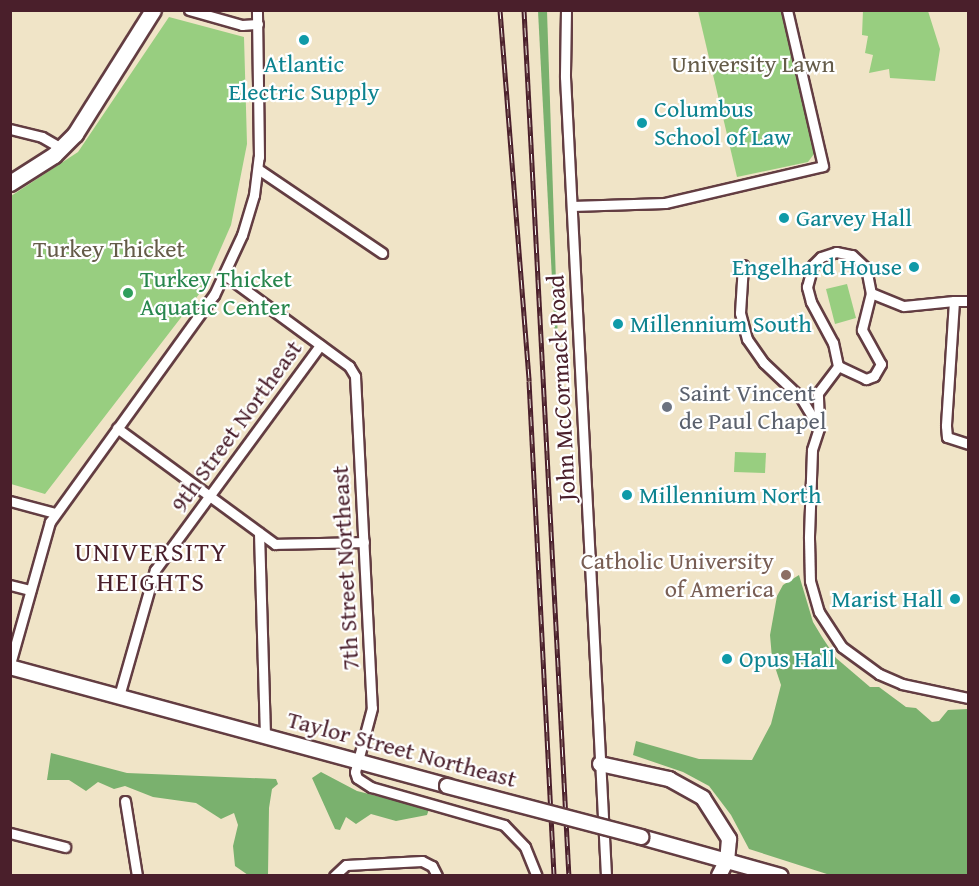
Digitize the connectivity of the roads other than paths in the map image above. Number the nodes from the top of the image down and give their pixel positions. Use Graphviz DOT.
graph roads {
  1 [pos="153,10"];
  2 [pos="189,10"];
  3 [pos="257,10"];
  4 [pos="566,10"];
  5 [pos="787,10"];
  6 [pos="258,24"];
  7 [pos="10,129"];
  8 [pos="61,148"];
  9 [pos="258,169"];
  10 [pos="10,183"];
  11 [pos="572,206"];
  12 [pos="381,254"];
  13 [pos="743,265"];
  14 [pos="225,275"];
  15 [pos="871,293"];
  16 [pos="954,301"];
  17 [pos="969,301"];
  18 [pos="320,345"];
  19 [pos="838,366"];
  20 [pos="117,428"];
  21 [pos="819,428"];
  22 [pos="969,444"];
  23 [pos="209,496"];
  24 [pos="10,501"];
  25 [pos="55,513"];
  26 [pos="259,533"];
  27 [pos="364,542"];
  28 [pos="10,585"];
  29 [pos="30,590"];
  30 [pos="10,665"];
  31 [pos="119,696"];
  32 [pos="969,698"];
  33 [pos="265,735"];
  34 [pos="358,761"];
  35 [pos="600,764"];
  36 [pos="125,801"];
  37 [pos="10,833"];
  38 [pos="65,847"];
  39 [pos="727,860"];
  40 [pos="137,876"];
  41 [pos="334,876"];
  42 [pos="437,876"];
  43 [pos="537,876"];
  44 [pos="606,876"];
  45 [pos="719,876"];
  46 [pos="781,876"];
  1 -- 8 [label="main road"];
  2 -- 6 [label="street"];
  3 -- 6 [label="street"];
  4 -- 11 [label="street, John McCormack Road"];
  5 -- 11 [label="street"];
  6 -- 9 [label="street"];
  7 -- 8 [label="street"];
  8 -- 10 [label="main road"];
  9 -- 12 [label="street"];
  9 -- 14 [label="street"];
  11 -- 35 [label="street, John McCormack Road"];
  13 -- 21 [label="street"];
  14 -- 18 [label="street"];
  14 -- 20 [label="street"];
  15 -- 16 [label="street"];
  15 -- 19 [label="street"];
  15 -- 19 [label="street"];
  16 -- 17 [label="street"];
  16 -- 22 [label="street"];
  18 -- 23 [label="street, 9th Street Northeast"];
  18 -- 27 [label="street, 7th Street Northeast"];
  19 -- 21 [label="street"];
  20 -- 23 [label="street"];
  20 -- 25 [label="street"];
  21 -- 32 [label="street"];
  23 -- 26 [label="street"];
  23 -- 31 [label="street, 9th Street Northeast"];
  24 -- 25 [label="street"];
  25 -- 29 [label="street"];
  26 -- 27 [label="street"];
  26 -- 33 [label="street"];
  27 -- 34 [label="street, 7th Street Northeast"];
  28 -- 29 [label="street"];
  29 -- 30 [label="street"];
  30 -- 31 [label="main road, Taylor Street Northeast"];
  31 -- 33 [label="main road, Taylor Street Northeast"];
  33 -- 34 [label="main road, Taylor Street Northeast"];
  34 -- 39 [label="main road, Taylor Street Northeast, bridge"];
  34 -- 43 [label="street"];
  35 -- 39 [label="main road"];
  35 -- 44 [label="street, John McCormack Road"];
  36 -- 40 [label="street"];
  37 -- 38 [label="street"];
  39 -- 45 [label="main road"];
  39 -- 46 [label="main road, Taylor Street Northeast"];
  41 -- 42 [label="street"];
}
